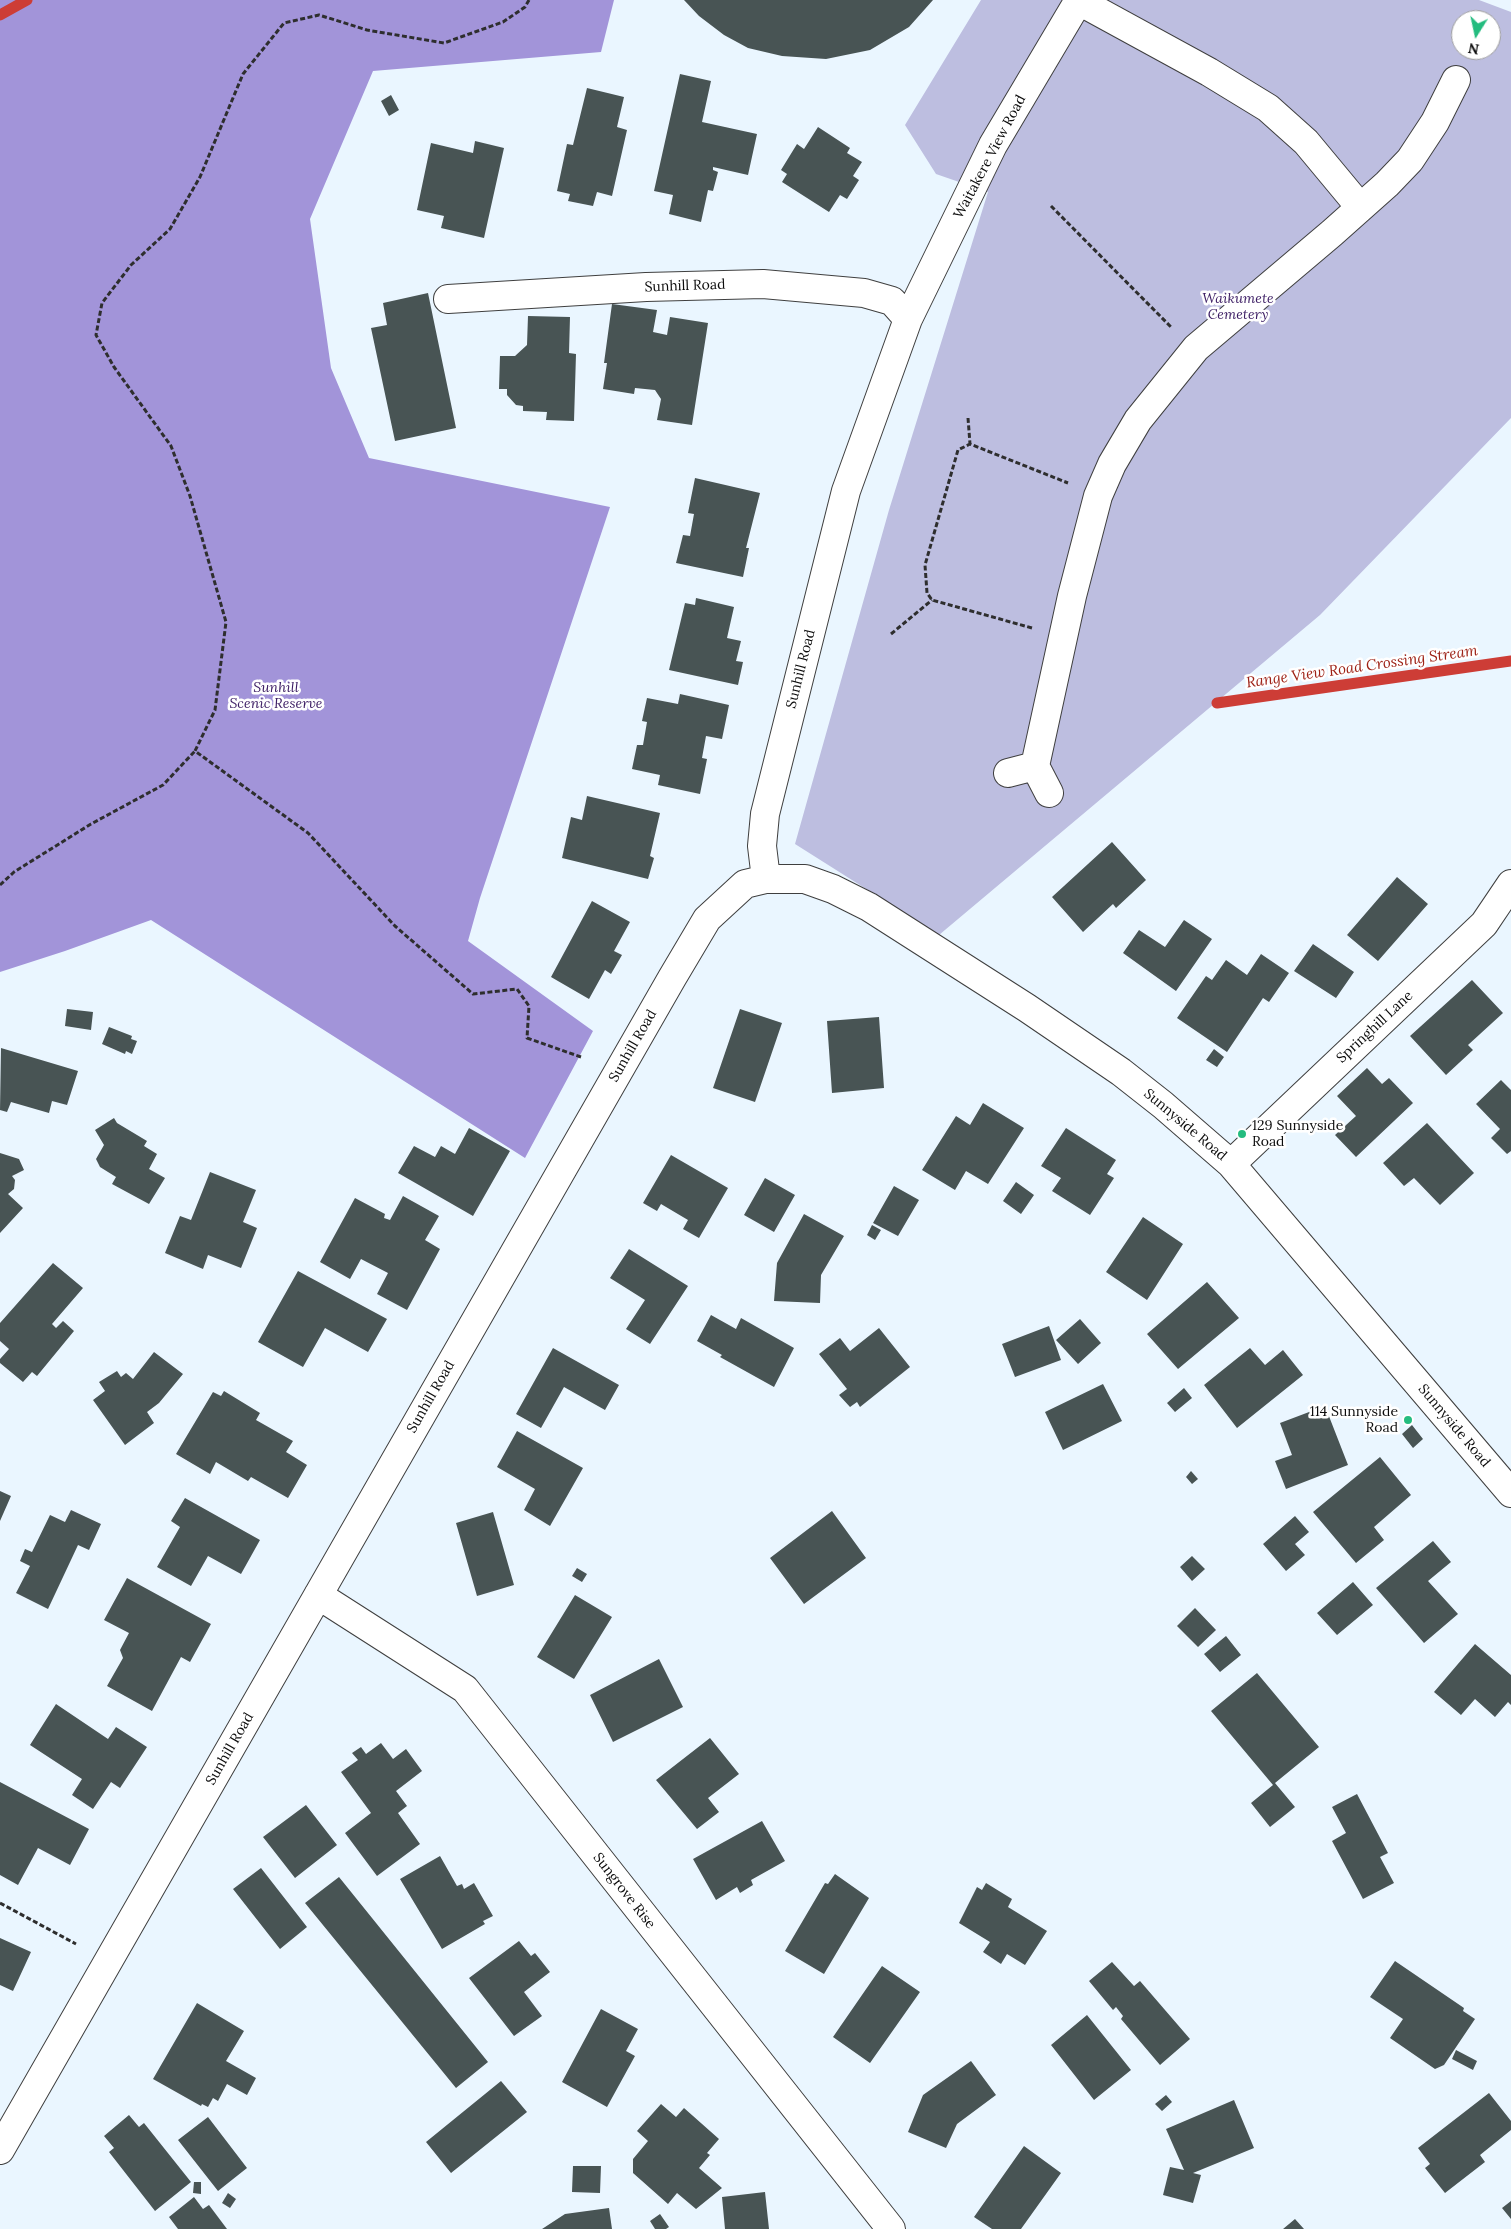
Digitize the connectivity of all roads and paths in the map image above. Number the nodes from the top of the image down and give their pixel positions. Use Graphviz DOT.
graph roads {
  1 [pos="530,0"];
  2 [pos="1079,0"];
  3 [pos="1456,80"];
  4 [pos="1051,206"];
  5 [pos="1360,207"];
  6 [pos="448,299"];
  7 [pos="908,319"];
  8 [pos="1177,332"];
  9 [pos="968,418"];
  10 [pos="970,444"];
  11 [pos="1076,487"];
  12 [pos="932,600"];
  13 [pos="1040,631"];
  14 [pos="892,634"];
  15 [pos="195,751"];
  16 [pos="1035,766"];
  17 [pos="1008,773"];
  18 [pos="1049,793"];
  19 [pos="766,879"];
  20 [pos="1511,884"];
  21 [pos="0,885"];
  22 [pos="581,1057"];
  23 [pos="1231,1164"];
  24 [pos="1511,1494"];
  25 [pos="318,1595"];
  26 [pos="0,1903"];
  27 [pos="76,1944"];
  28 [pos="0,2150"];
  29 [pos="891,2229"];
  1 -- 15 [label="path"];
  2 -- 5 [label="street"];
  2 -- 7 [label="street, Waitakere View Road"];
  3 -- 5 [label="street"];
  4 -- 8 [label="path"];
  5 -- 16 [label="street"];
  6 -- 7 [label="street, Sunhill Road"];
  7 -- 19 [label="street, Sunhill Road"];
  9 -- 10 [label="path"];
  10 -- 11 [label="path"];
  10 -- 12 [label="path"];
  12 -- 13 [label="path"];
  12 -- 14 [label="path"];
  15 -- 21 [label="path"];
  15 -- 22 [label="path"];
  16 -- 17 [label="street"];
  16 -- 18 [label="street"];
  19 -- 23 [label="street, Sunnyside Road"];
  19 -- 25 [label="street, Sunhill Road"];
  20 -- 23 [label="street, Springhill Lane"];
  23 -- 24 [label="street, Sunnyside Road"];
  25 -- 28 [label="street, Sunhill Road"];
  25 -- 29 [label="street, Sungrove Rise"];
  26 -- 27 [label="path"];
}
